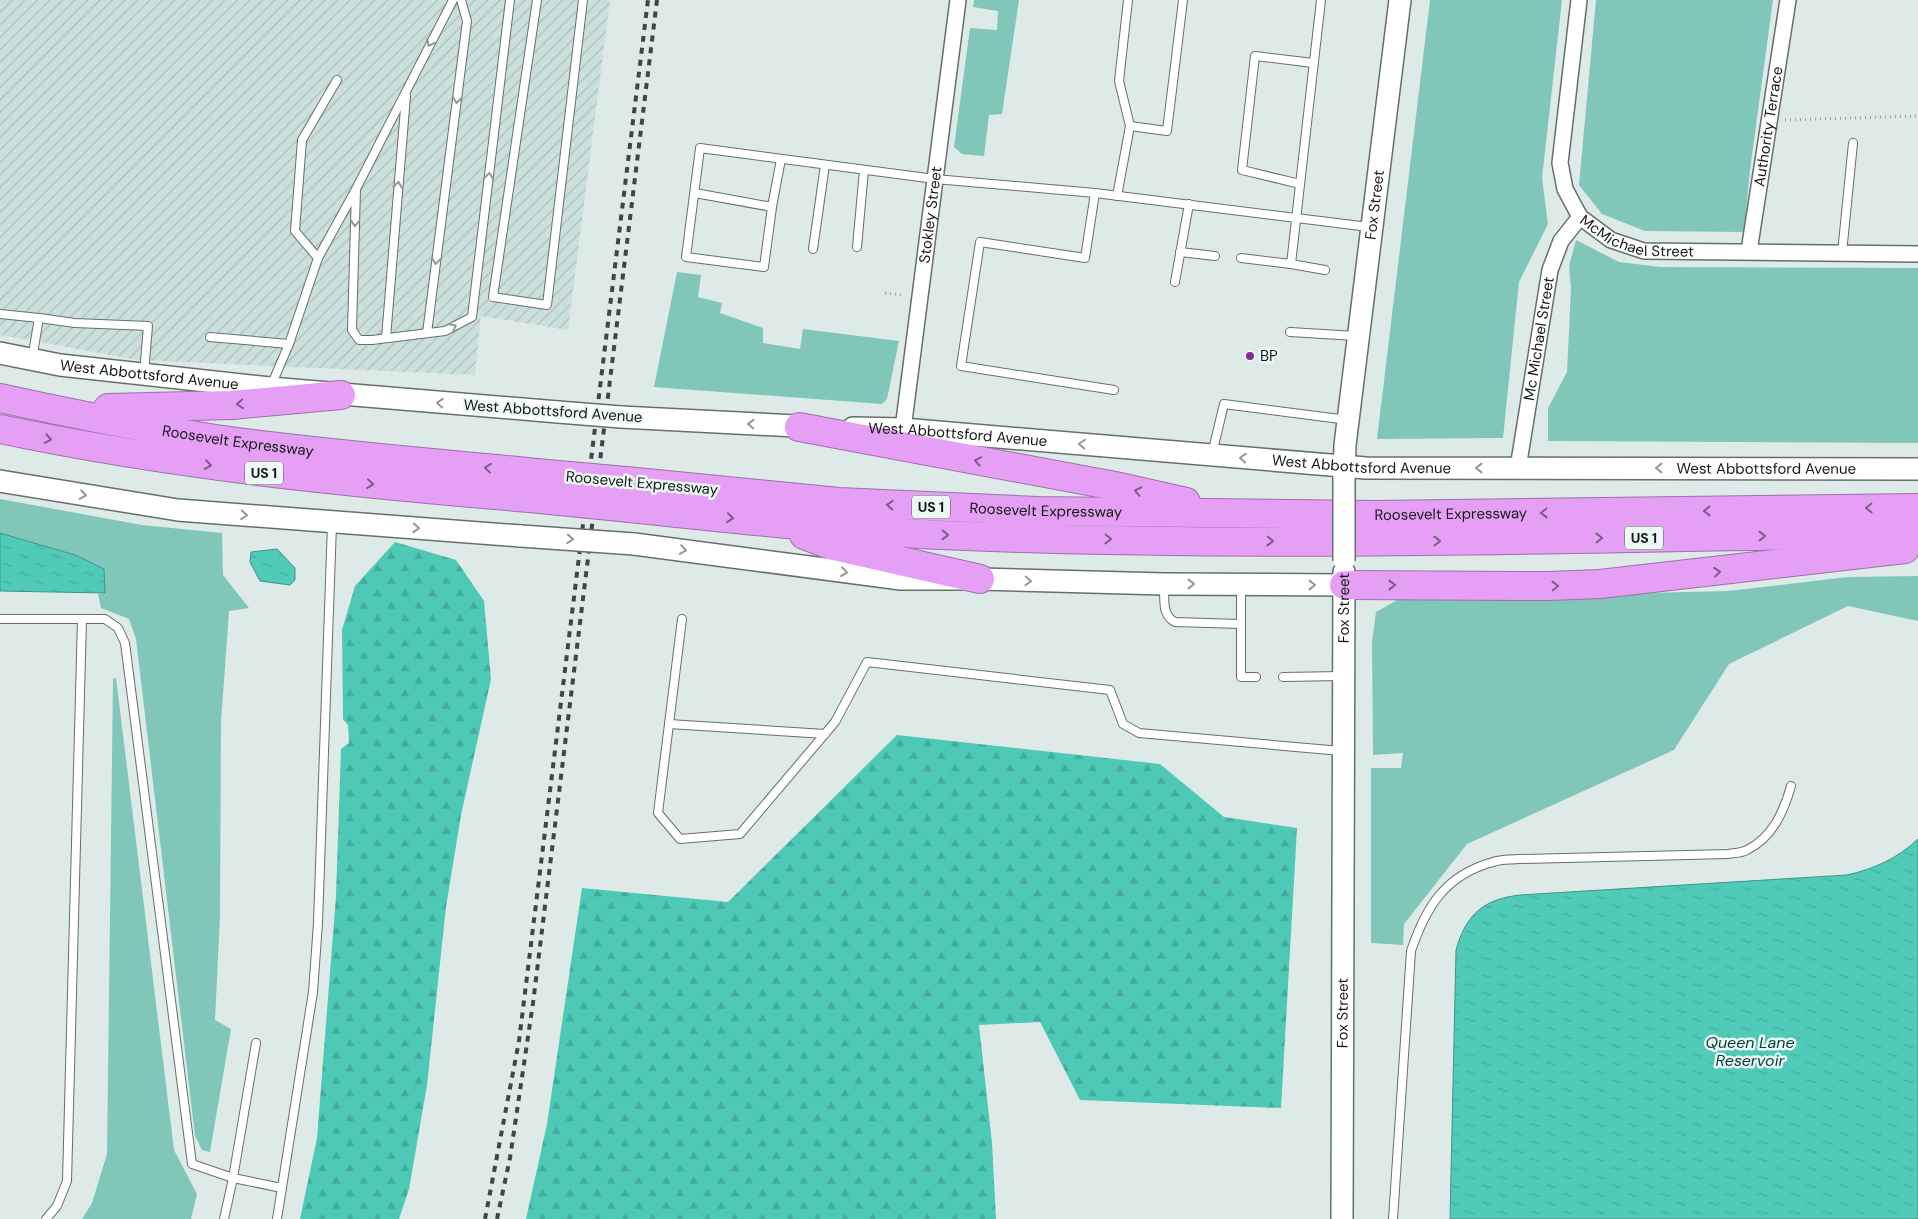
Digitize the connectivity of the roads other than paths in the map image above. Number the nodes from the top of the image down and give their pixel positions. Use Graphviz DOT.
graph roads {
  1 [pos="453,0"];
  2 [pos="461,0"];
  3 [pos="510,0"];
  4 [pos="537,0"];
  5 [pos="583,0"];
  6 [pos="958,0"];
  7 [pos="1128,0"];
  8 [pos="1183,0"];
  9 [pos="1320,0"];
  10 [pos="1400,0"];
  11 [pos="1579,0"];
  12 [pos="1788,0"];
  13 [pos="1314,63"];
  14 [pos="336,80"];
  15 [pos="406,91"];
  16 [pos="1130,126"];
  17 [pos="1853,143"];
  18 [pos="781,159"];
  19 [pos="824,164"];
  20 [pos="864,170"];
  21 [pos="935,178"];
  22 [pos="1300,184"];
  23 [pos="356,189"];
  24 [pos="695,193"];
  25 [pos="1095,193"];
  26 [pos="1117,196"];
  27 [pos="1189,204"];
  28 [pos="772,207"];
  29 [pos="1580,217"];
  30 [pos="1297,218"];
  31 [pos="1372,227"];
  32 [pos="858,247"];
  33 [pos="812,249"];
  34 [pos="1750,251"];
  35 [pos="1180,252"];
  36 [pos="1842,253"];
  37 [pos="1918,254"];
  38 [pos="1216,256"];
  39 [pos="318,258"];
  40 [pos="1241,258"];
  41 [pos="1290,264"];
  42 [pos="1325,270"];
  43 [pos="1175,282"];
  44 [pos="0,314"];
  45 [pos="39,318"];
  46 [pos="1290,332"];
  47 [pos="427,333"];
  48 [pos="210,337"];
  49 [pos="1358,337"];
  50 [pos="386,338"];
  51 [pos="289,344"];
  52 [pos="0,353"];
  53 [pos="32,360"];
  54 [pos="144,373"];
  55 [pos="270,388"];
  56 [pos="1114,390"];
  57 [pos="341,395"];
  58 [pos="0,398"];
  59 [pos="48,408"];
  60 [pos="1348,420"];
  61 [pos="799,427"];
  62 [pos="0,429"];
  63 [pos="903,429"];
  64 [pos="1211,456"];
  65 [pos="1518,468"];
  66 [pos="1918,469"];
  67 [pos="1344,472"];
  68 [pos="0,481"];
  69 [pos="533,486"];
  70 [pos="1918,508"];
  71 [pos="1236,514"];
  72 [pos="332,522"];
  73 [pos="774,523"];
  74 [pos="1918,533"];
  75 [pos="1918,546"];
  76 [pos="1344,573"];
  77 [pos="980,579"];
  78 [pos="1164,584"];
  79 [pos="1241,585"];
  80 [pos="0,619"];
  81 [pos="82,619"];
  82 [pos="682,619"];
  83 [pos="1242,624"];
  84 [pos="1283,676"];
  85 [pos="1343,676"];
  86 [pos="1256,677"];
  87 [pos="669,724"];
  88 [pos="825,734"];
  89 [pos="1343,751"];
  90 [pos="1791,786"];
  91 [pos="256,1043"];
  92 [pos="233,1178"];
  93 [pos="282,1188"];
  94 [pos="46,1219"];
  95 [pos="224,1219"];
  96 [pos="277,1219"];
  97 [pos="1342,1219"];
  98 [pos="1394,1219"];
  1 -- 15 [label="lane, one-way"];
  2 -- 47 [label="lane, one-way"];
  47 -- 3 [label="lane, one-way"];
  4 -- 5 [label="lane"];
  6 -- 21 [label="street, Stokley Street"];
  7 -- 16 [label="lane"];
  8 -- 16 [label="lane"];
  9 -- 13 [label="lane"];
  10 -- 31 [label="street, Fox Street"];
  11 -- 29 [label="street, McMichael Street"];
  12 -- 34 [label="street, Authority Terrace"];
  13 -- 22 [label="lane"];
  13 -- 22 [label="lane"];
  14 -- 39 [label="lane"];
  15 -- 23 [label="lane"];
  50 -- 15 [label="lane, one-way"];
  16 -- 26 [label="lane"];
  17 -- 36 [label="lane"];
  18 -- 19 [label="lane"];
  18 -- 24 [label="lane"];
  18 -- 28 [label="lane"];
  19 -- 20 [label="lane"];
  19 -- 33 [label="lane"];
  20 -- 21 [label="lane"];
  20 -- 32 [label="lane"];
  21 -- 25 [label="lane"];
  21 -- 63 [label="street, Stokley Street"];
  22 -- 30 [label="lane"];
  23 -- 39 [label="lane"];
  23 -- 50 [label="lane, one-way"];
  24 -- 28 [label="lane"];
  24 -- 28 [label="lane"];
  25 -- 26 [label="lane"];
  25 -- 56 [label="lane"];
  26 -- 27 [label="lane"];
  27 -- 30 [label="lane"];
  27 -- 35 [label="lane"];
  29 -- 34 [label="street, McMichael Street"];
  29 -- 65 [label="street, Mc Michael Street"];
  30 -- 31 [label="lane"];
  30 -- 41 [label="lane"];
  31 -- 49 [label="street, Fox Street"];
  34 -- 36 [label="street, McMichael Street"];
  35 -- 38 [label="lane"];
  35 -- 43 [label="lane"];
  36 -- 37 [label="street, McMichael Street"];
  39 -- 51 [label="lane"];
  40 -- 41 [label="lane"];
  41 -- 42 [label="lane"];
  44 -- 45 [label="lane"];
  45 -- 53 [label="lane"];
  45 -- 54 [label="lane"];
  46 -- 49 [label="lane"];
  47 -- 50 [label="lane"];
  48 -- 51 [label="lane"];
  49 -- 60 [label="street, Fox Street"];
  51 -- 55 [label="lane"];
  52 -- 53 [label="street, West Abbottsford Avenue"];
  53 -- 54 [label="street, West Abbottsford Avenue"];
  54 -- 55 [label="street, West Abbottsford Avenue"];
  55 -- 57 [label="street, West Abbottsford Avenue"];
  57 -- 59 [label="highway, one-way"];
  61 -- 57 [label="street, West Abbottsford Avenue, one-way, bridge"];
  58 -- 59 [label="highway, Roosevelt Expressway / US 1"];
  69 -- 59 [label="highway, Roosevelt Expressway / US 1, one-way"];
  60 -- 64 [label="lane"];
  60 -- 67 [label="street, Fox Street"];
  61 -- 63 [label="street, West Abbottsford Avenue"];
  71 -- 61 [label="highway, one-way"];
  62 -- 69 [label="highway, Roosevelt Expressway / US 1, one-way"];
  64 -- 63 [label="street, West Abbottsford Avenue, one-way"];
  67 -- 64 [label="street, West Abbottsford Avenue, one-way"];
  66 -- 65 [label="street, West Abbottsford Avenue, one-way"];
  65 -- 67 [label="street, West Abbottsford Avenue, one-way"];
  67 -- 76 [label="street, Fox Street, bridge"];
  68 -- 72 [label="street, one-way"];
  71 -- 69 [label="highway, Roosevelt Expressway / US 1, one-way, bridge"];
  69 -- 73 [label="highway, Roosevelt Expressway / US 1, one-way, bridge"];
  70 -- 71 [label="highway, Roosevelt Expressway / US 1, one-way"];
  72 -- 77 [label="street, one-way, bridge"];
  72 -- 93 [label="lane"];
  73 -- 74 [label="highway, Roosevelt Expressway / US 1, one-way"];
  73 -- 77 [label="highway"];
  76 -- 75 [label="highway, one-way"];
  79 -- 76 [label="street, one-way"];
  76 -- 85 [label="street, Fox Street"];
  77 -- 78 [label="street, one-way"];
  78 -- 79 [label="street, one-way"];
  78 -- 83 [label="lane"];
  79 -- 83 [label="lane"];
  80 -- 81 [label="lane"];
  81 -- 92 [label="lane"];
  81 -- 94 [label="lane"];
  82 -- 87 [label="lane"];
  83 -- 86 [label="lane"];
  84 -- 85 [label="lane"];
  85 -- 89 [label="street, Fox Street"];
  87 -- 88 [label="lane"];
  87 -- 88 [label="lane"];
  88 -- 89 [label="lane"];
  89 -- 97 [label="street, Fox Street"];
  90 -- 98 [label="lane"];
  91 -- 92 [label="lane"];
  92 -- 93 [label="lane"];
  92 -- 95 [label="lane"];
  93 -- 96 [label="lane"];
}
